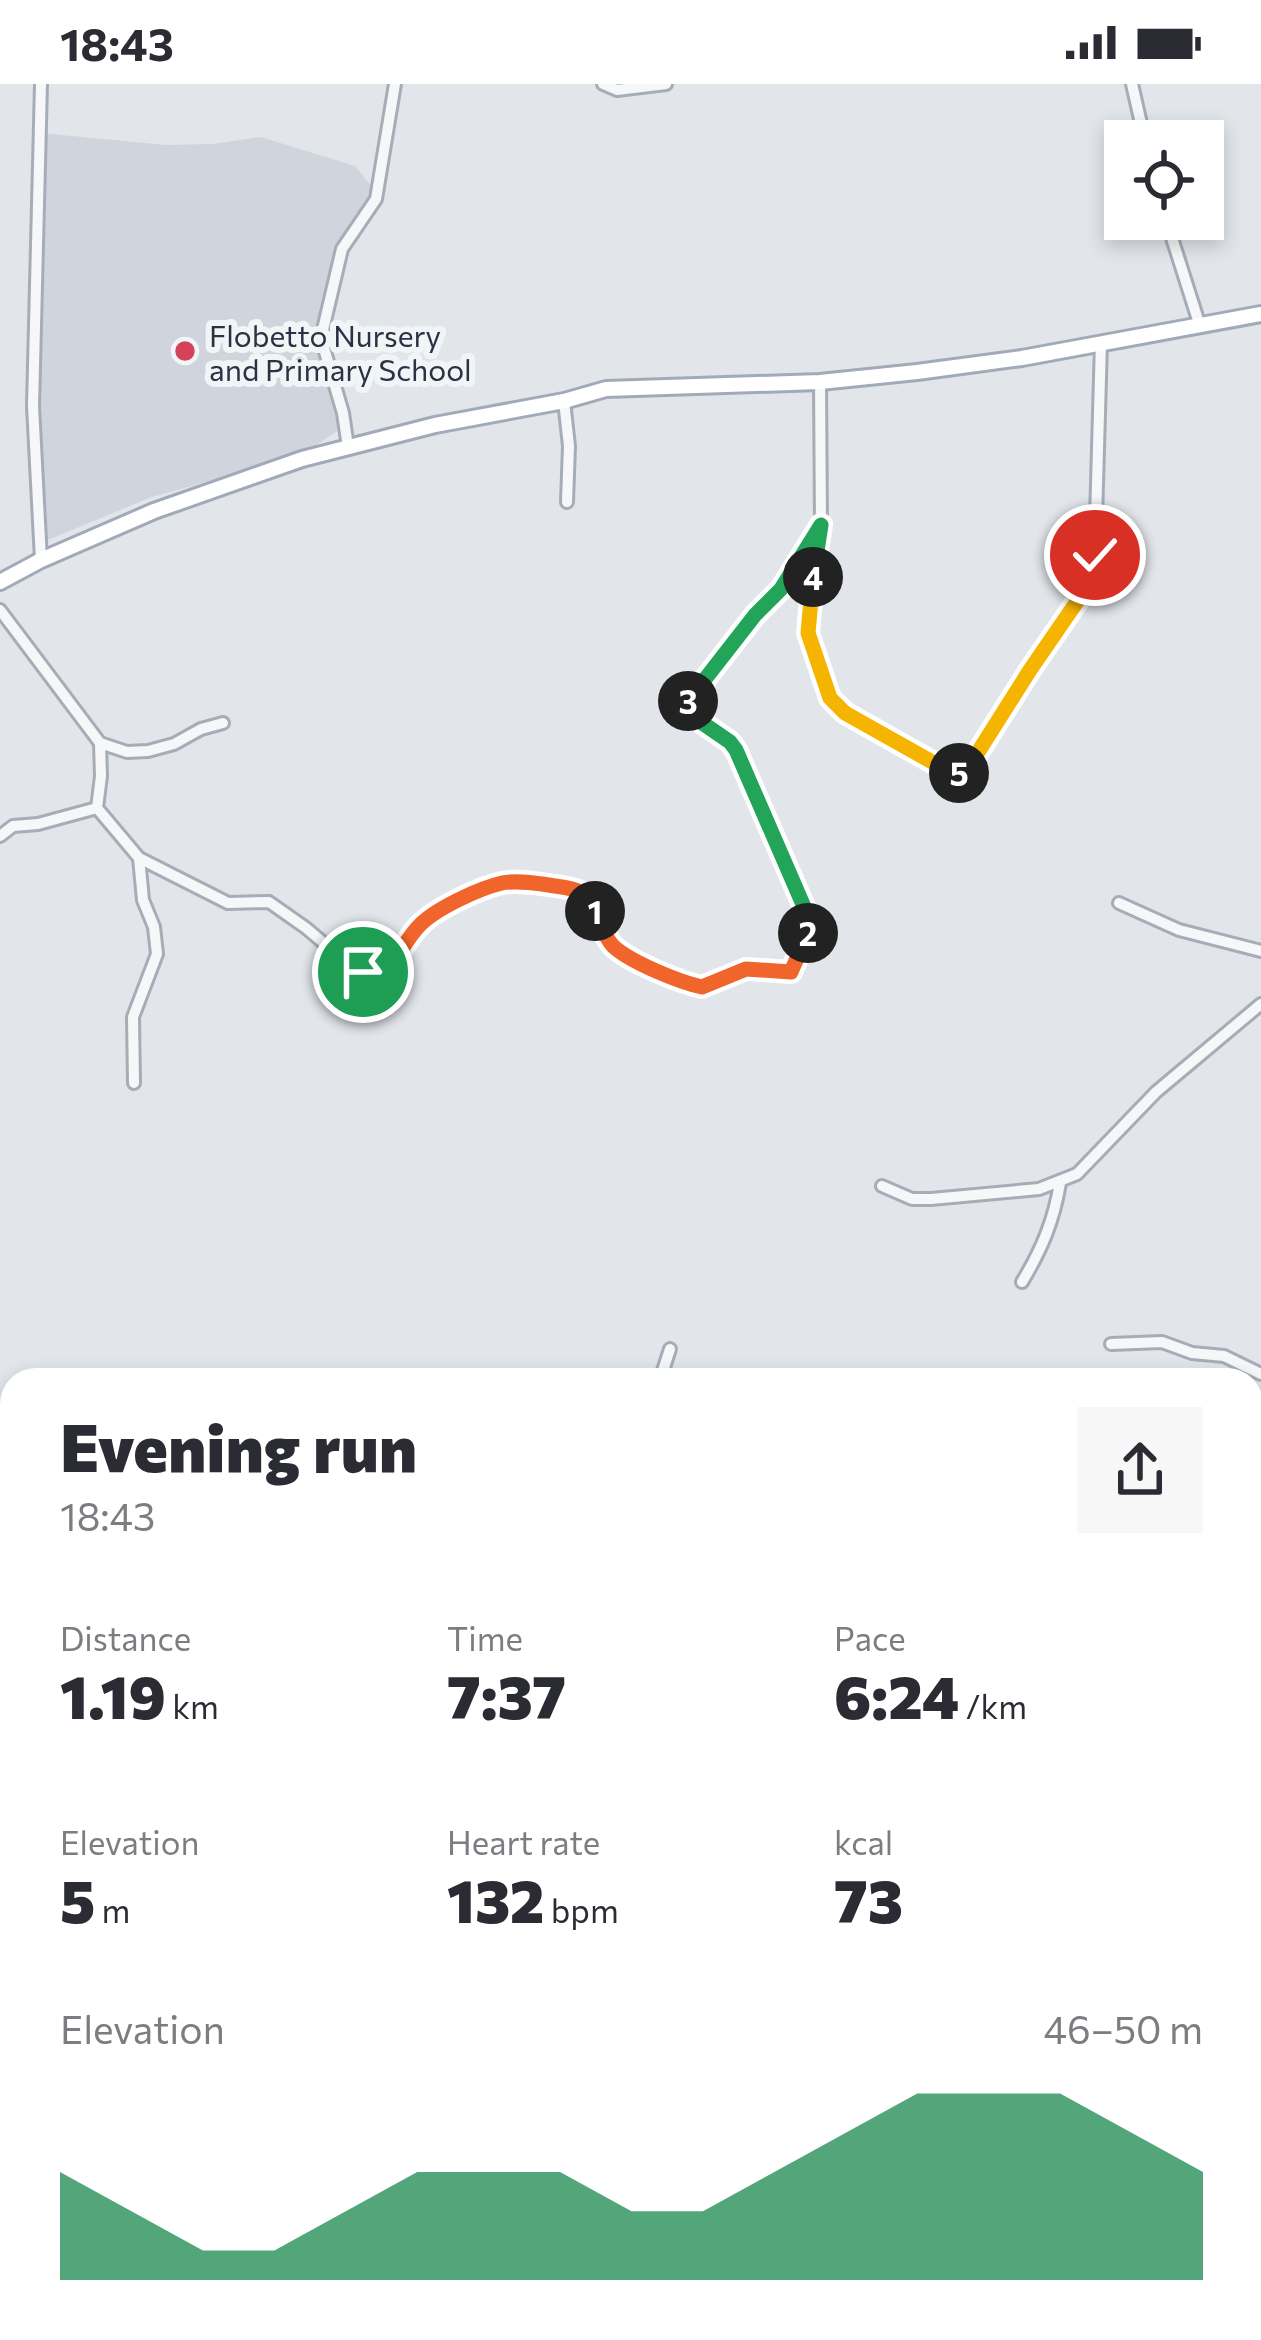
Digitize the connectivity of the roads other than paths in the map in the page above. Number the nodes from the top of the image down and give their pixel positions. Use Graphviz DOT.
graph roads {
  1 [pos="41,84"];
  2 [pos="395,84"];
  3 [pos="603,84"];
  4 [pos="666,84"];
  5 [pos="1132,84"];
  6 [pos="1140,120"];
  7 [pos="1173,240"];
  8 [pos="1261,314"];
  9 [pos="1199,323"];
  10 [pos="1101,342"];
  11 [pos="820,382"];
  12 [pos="564,401"];
  13 [pos="349,447"];
  14 [pos="567,502"];
  15 [pos="821,525"];
  16 [pos="41,560"];
  17 [pos="0,582"];
  18 [pos="0,610"];
  19 [pos="224,723"];
  20 [pos="100,743"];
  21 [pos="97,808"];
  22 [pos="0,836"];
  23 [pos="140,858"];
  24 [pos="1119,903"];
  25 [pos="1261,951"];
  26 [pos="1261,1004"];
  27 [pos="134,1083"];
  28 [pos="1060,1183"];
  29 [pos="882,1186"];
  30 [pos="1022,1282"];
  31 [pos="1111,1344"];
  32 [pos="670,1349"];
  33 [pos="664,1368"];
  34 [pos="1249,1368"];
  1 -- 16 [label="street"];
  2 -- 13 [label="street"];
  3 -- 4 [label="street"];
  5 -- 6 [label="street"];
  7 -- 9 [label="street"];
  8 -- 9 [label="main road"];
  9 -- 10 [label="main road"];
  10 -- 11 [label="main road"];
  10 -- 15 [label="street"];
  11 -- 12 [label="main road"];
  11 -- 15 [label="street"];
  12 -- 13 [label="main road"];
  12 -- 14 [label="street"];
  13 -- 16 [label="main road"];
  15 -- 23 [label="street"];
  16 -- 17 [label="main road"];
  18 -- 20 [label="street"];
  19 -- 20 [label="street"];
  20 -- 21 [label="street"];
  21 -- 22 [label="street"];
  21 -- 23 [label="street"];
  23 -- 27 [label="street"];
  24 -- 25 [label="street"];
  26 -- 28 [label="street"];
  28 -- 29 [label="street"];
  28 -- 30 [label="street"];
  31 -- 34 [label="street"];
  32 -- 33 [label="street"];
}
